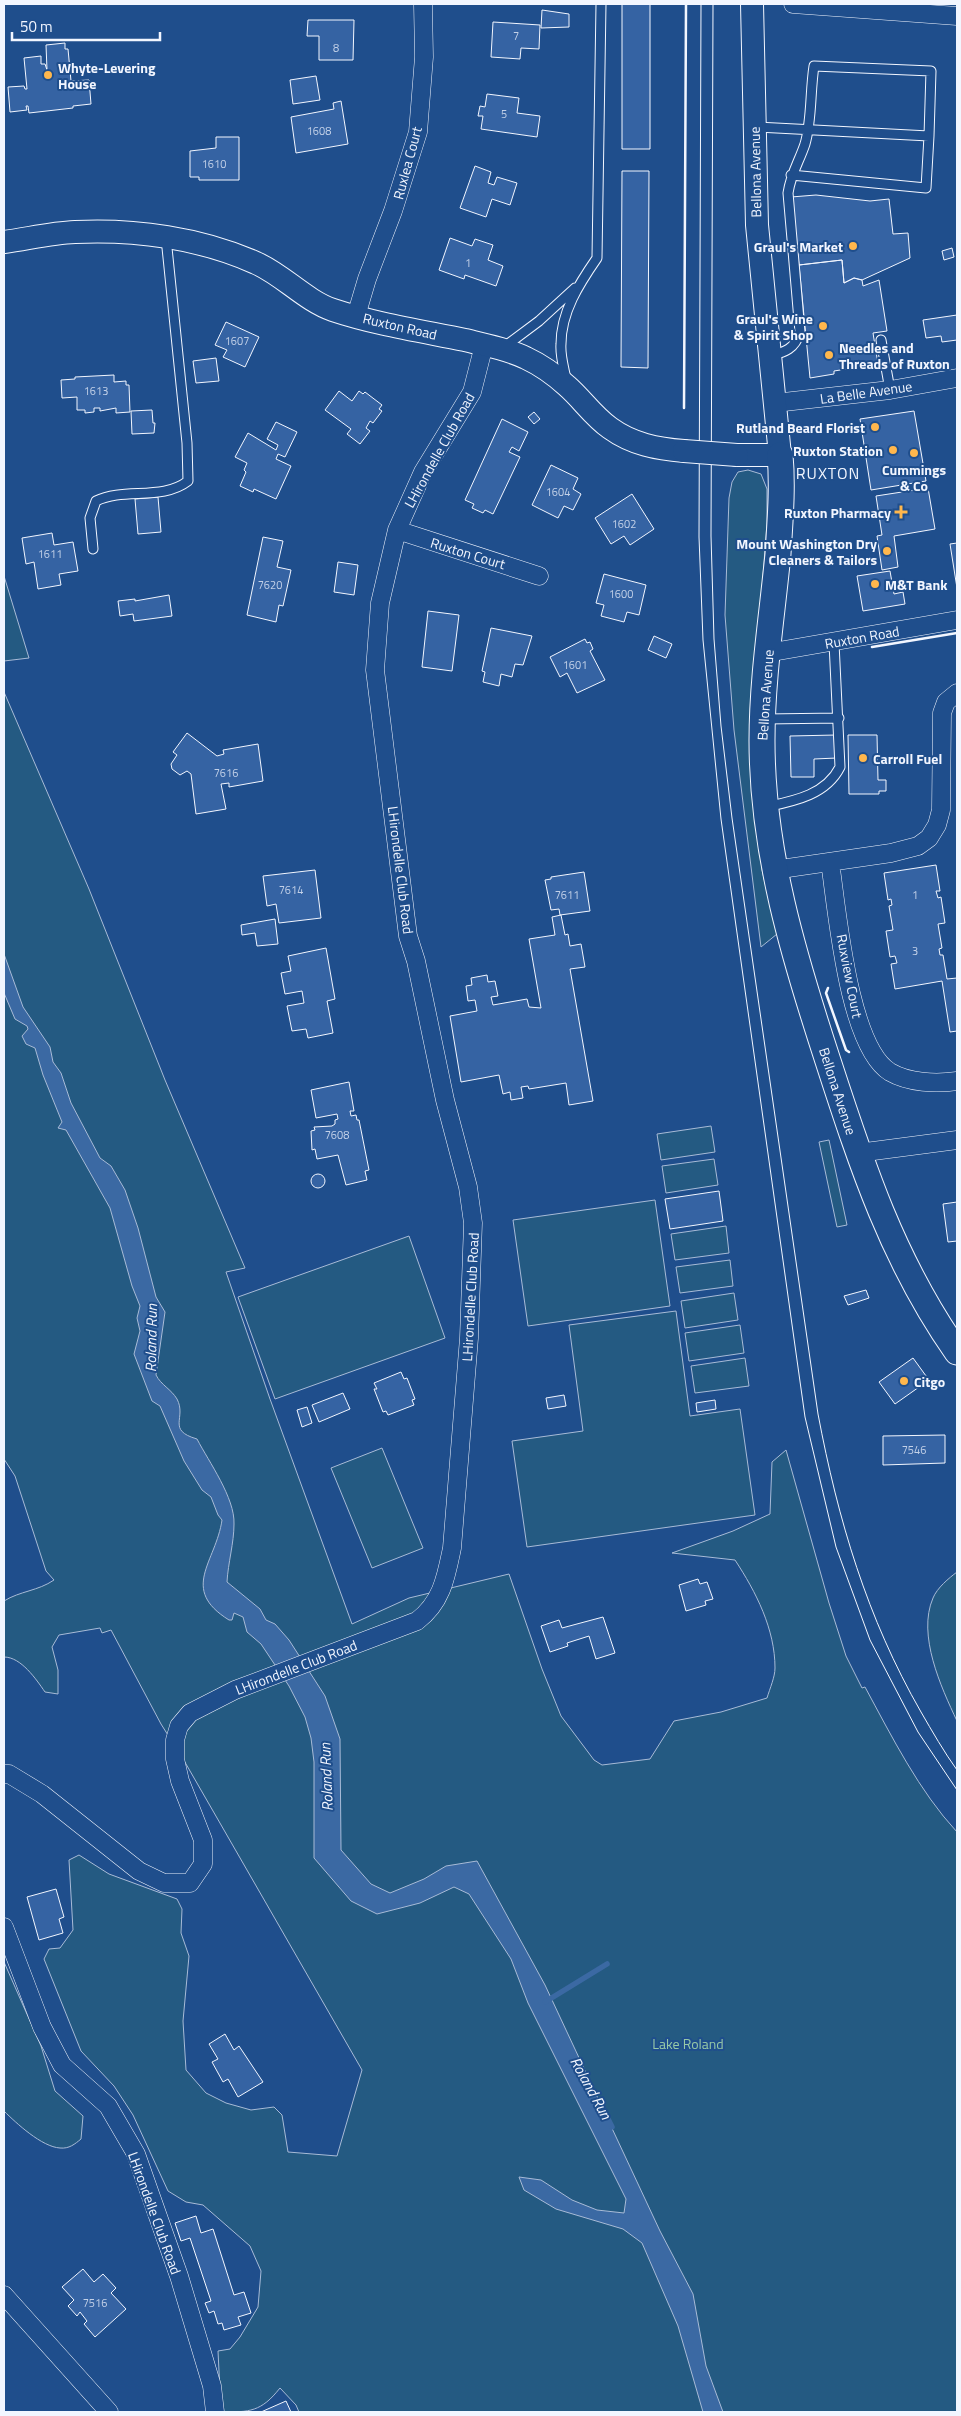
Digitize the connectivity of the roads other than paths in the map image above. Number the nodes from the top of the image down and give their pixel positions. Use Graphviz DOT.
graph roads {
  1 [pos="423,4"];
  2 [pos="601,4"];
  3 [pos="752,4"];
  4 [pos="793,4"];
  5 [pos="957,16"];
  6 [pos="754,127"];
  7 [pos="807,129"];
  8 [pos="929,136"];
  9 [pos="791,175"];
  10 [pos="166,238"];
  11 [pos="4,242"];
  12 [pos="579,285"];
  13 [pos="356,316"];
  14 [pos="881,340"];
  15 [pos="493,347"];
  16 [pos="769,356"];
  17 [pos="957,378"];
  18 [pos="567,386"];
  19 [pos="890,390"];
  20 [pos="775,403"];
  21 [pos="780,455"];
  22 [pos="397,530"];
  23 [pos="93,549"];
  24 [pos="539,576"];
  25 [pos="957,620"];
  26 [pos="834,643"];
  27 [pos="768,653"];
  28 [pos="957,693"];
  29 [pos="839,718"];
  30 [pos="762,720"];
  31 [pos="766,807"];
  32 [pos="830,862"];
  33 [pos="774,870"];
  34 [pos="957,1081"];
  35 [pos="957,1140"];
  36 [pos="858,1153"];
  37 [pos="957,1352"];
  38 [pos="4,1774"];
  39 [pos="4,1927"];
  40 [pos="4,2295"];
  41 [pos="109,2412"];
  42 [pos="215,2412"];
  1 -- 13 [label="street, Ruxlea Court"];
  2 -- 12 [label="lane"];
  3 -- 6 [label="street, Bellona Avenue"];
  4 -- 5 [label="street"];
  6 -- 7 [label="lane"];
  6 -- 16 [label="street, Bellona Avenue"];
  7 -- 8 [label="lane"];
  7 -- 8 [label="lane"];
  7 -- 9 [label="lane"];
  8 -- 9 [label="lane"];
  9 -- 16 [label="lane"];
  10 -- 11 [label="street, Ruxton Road"];
  10 -- 13 [label="street, Ruxton Road"];
  10 -- 23 [label="lane"];
  12 -- 15 [label="lane"];
  12 -- 18 [label="lane"];
  13 -- 15 [label="street, Ruxton Road"];
  14 -- 19 [label="lane"];
  15 -- 18 [label="street, Ruxton Road"];
  15 -- 22 [label="street, LHirondelle Club Road"];
  16 -- 20 [label="street, Bellona Avenue"];
  17 -- 19 [label="street, La Belle Avenue"];
  18 -- 21 [label="street, Ruxton Road, bridge"];
  19 -- 20 [label="street, La Belle Avenue"];
  20 -- 21 [label="street, Bellona Avenue"];
  21 -- 27 [label="main road, Bellona Avenue"];
  22 -- 24 [label="street, Ruxton Court"];
  22 -- 38 [label="street, LHirondelle Club Road"];
  25 -- 26 [label="street, Ruxton Road"];
  26 -- 27 [label="street, Ruxton Road"];
  26 -- 29 [label="lane"];
  27 -- 30 [label="main road, Bellona Avenue"];
  28 -- 32 [label="street"];
  29 -- 30 [label="lane"];
  29 -- 31 [label="lane"];
  30 -- 31 [label="main road, Bellona Avenue"];
  31 -- 33 [label="main road, Bellona Avenue"];
  32 -- 33 [label="street"];
  32 -- 34 [label="street, Ruxview Court"];
  33 -- 36 [label="main road, Bellona Avenue"];
  35 -- 36 [label="street"];
  36 -- 37 [label="main road, Bellona Avenue"];
  39 -- 42 [label="street, LHirondelle Club Road"];
  40 -- 41 [label="street"];
}
